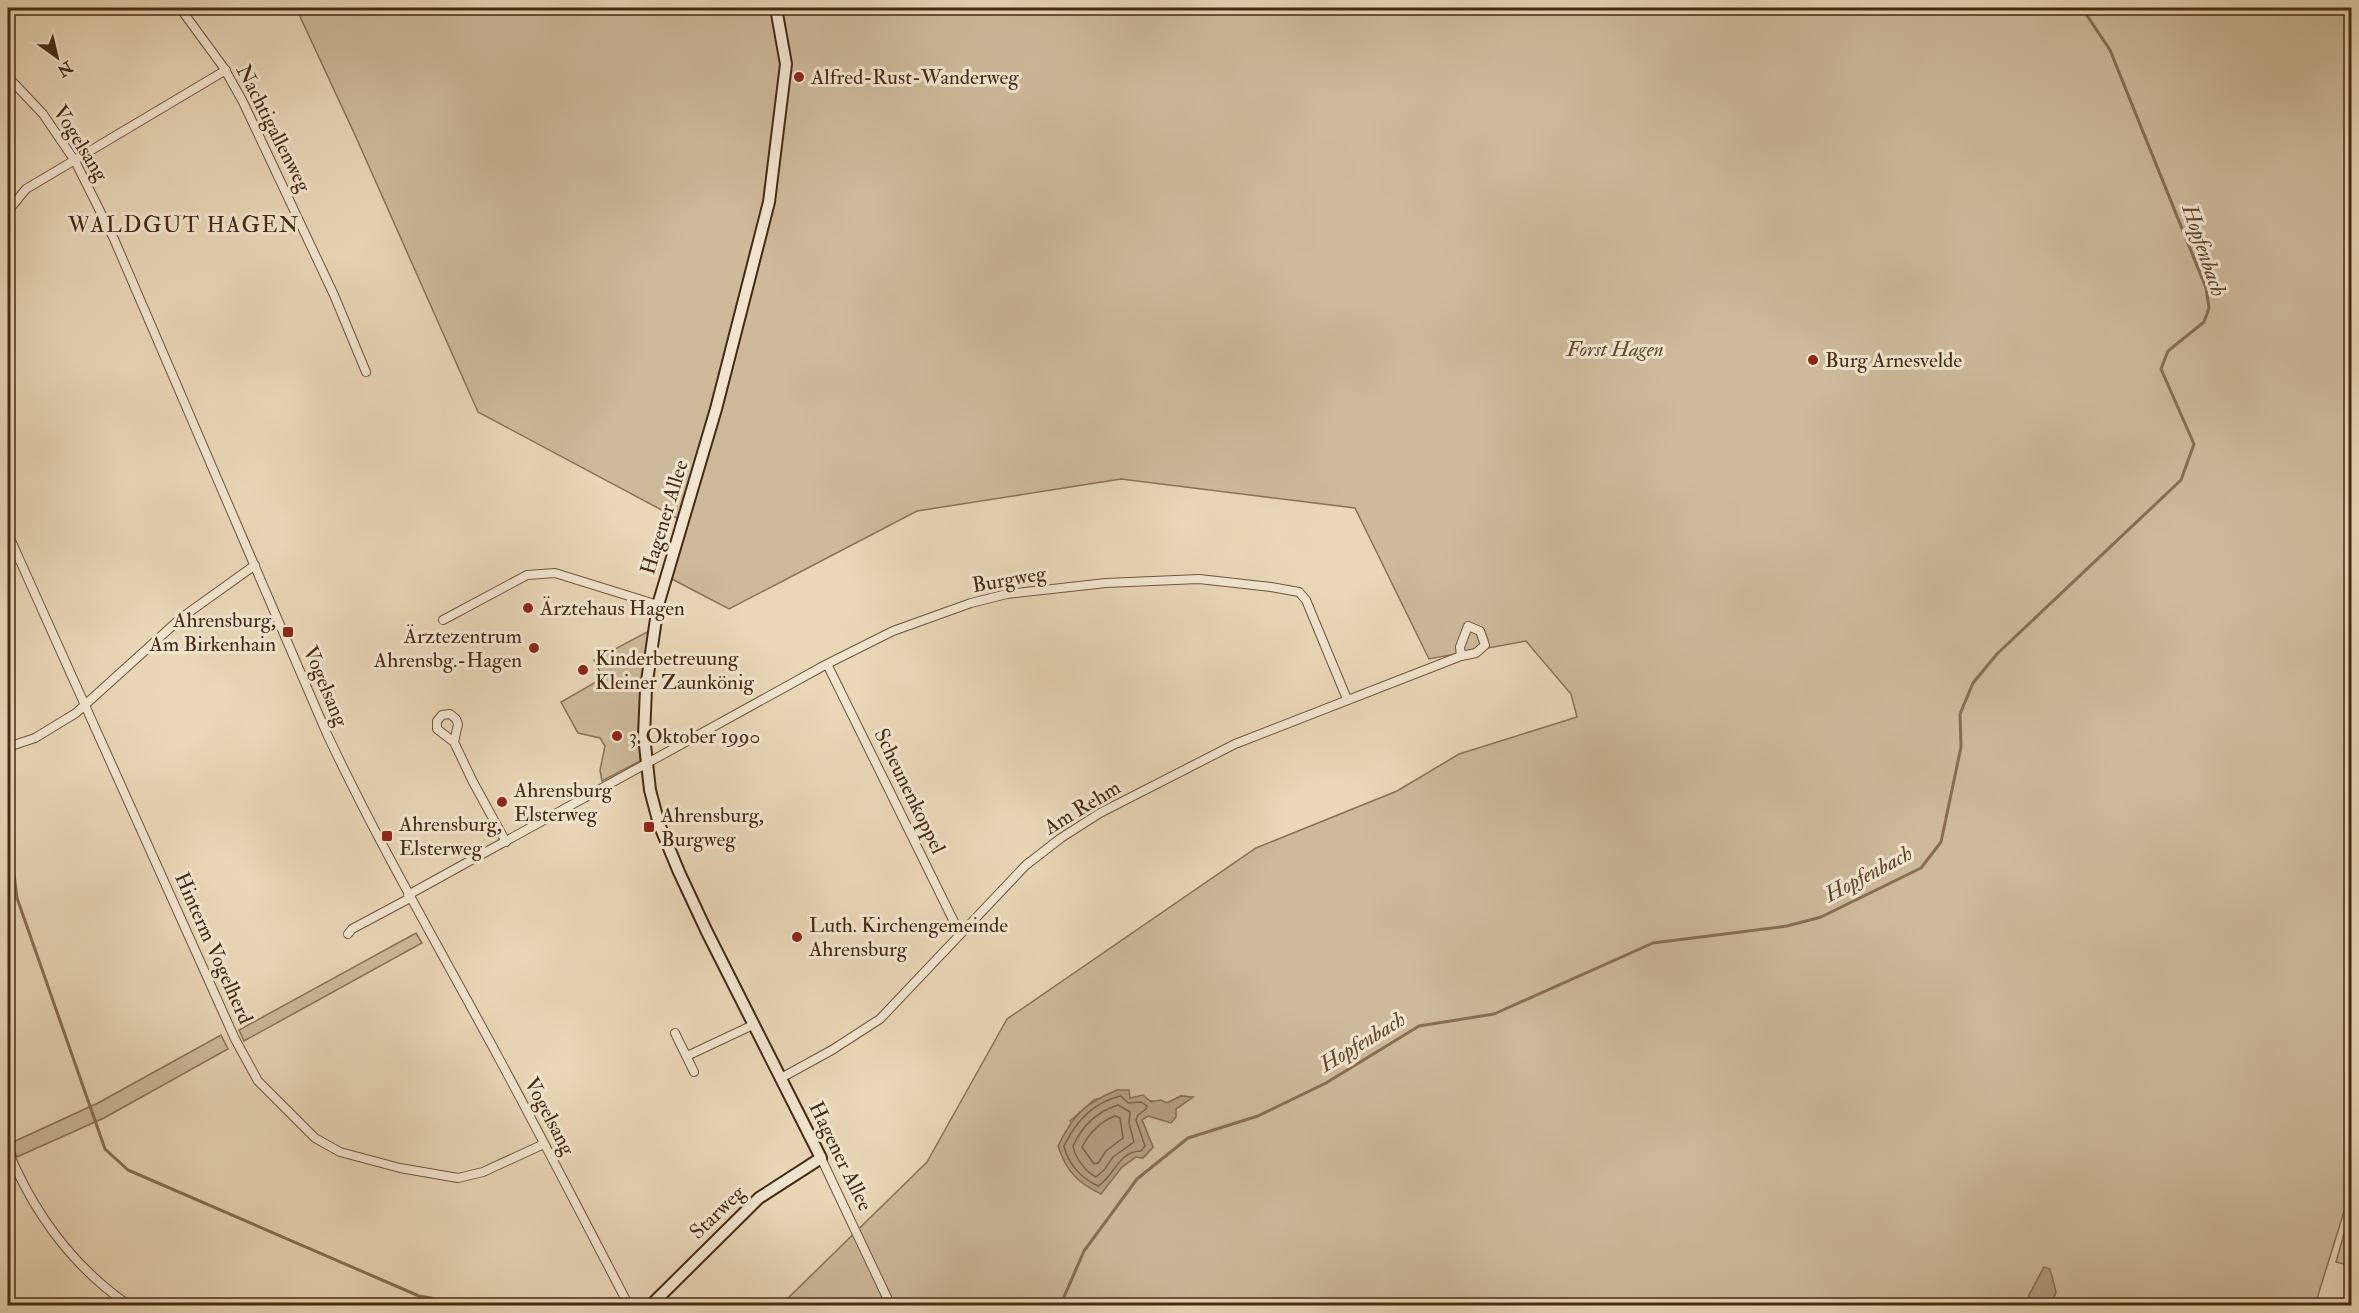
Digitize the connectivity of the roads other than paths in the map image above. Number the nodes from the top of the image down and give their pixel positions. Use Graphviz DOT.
graph roads {
  1 [pos="180,8"];
  2 [pos="776,8"];
  3 [pos="226,70"];
  4 [pos="8,77"];
  5 [pos="75,160"];
  6 [pos="8,211"];
  7 [pos="366,372"];
  8 [pos="8,534"];
  9 [pos="255,566"];
  10 [pos="658,605"];
  11 [pos="443,620"];
  12 [pos="1461,656"];
  13 [pos="827,664"];
  14 [pos="1347,699"];
  15 [pos="85,704"];
  16 [pos="454,742"];
  17 [pos="8,747"];
  18 [pos="646,765"];
  19 [pos="506,842"];
  20 [pos="409,896"];
  21 [pos="348,934"];
  22 [pos="960,934"];
  23 [pos="753,1025"];
  24 [pos="675,1033"];
  25 [pos="687,1056"];
  26 [pos="694,1072"];
  27 [pos="781,1078"];
  28 [pos="544,1144"];
  29 [pos="8,1151"];
  30 [pos="820,1158"];
  31 [pos="130,1305"];
  32 [pos="629,1305"];
  33 [pos="650,1305"];
  34 [pos="891,1305"];
  1 -- 3 [label="street, Nachtigallenweg"];
  2 -- 10 [label="street, Hagener Allee"];
  3 -- 5 [label="street"];
  3 -- 7 [label="street, Nachtigallenweg"];
  4 -- 5 [label="street, Vogelsang"];
  5 -- 6 [label="street"];
  5 -- 9 [label="street, Vogelsang"];
  8 -- 15 [label="street, Hinterm Vogelherd"];
  9 -- 15 [label="street"];
  9 -- 20 [label="street, Vogelsang"];
  10 -- 11 [label="street"];
  10 -- 18 [label="street, Hagener Allee"];
  12 -- 14 [label="street, Am Rehm"];
  13 -- 14 [label="street, Burgweg"];
  13 -- 18 [label="street, Burgweg"];
  13 -- 22 [label="street, Scheunenkoppel"];
  14 -- 22 [label="street, Am Rehm"];
  15 -- 17 [label="street"];
  15 -- 28 [label="street, Hinterm Vogelherd"];
  16 -- 19 [label="street"];
  18 -- 19 [label="street, Burgweg"];
  18 -- 23 [label="street, Hagener Allee"];
  19 -- 20 [label="street, Burgweg"];
  20 -- 21 [label="street, Burgweg"];
  20 -- 28 [label="street, Vogelsang"];
  22 -- 27 [label="street, Am Rehm"];
  23 -- 25 [label="street"];
  23 -- 27 [label="street, Hagener Allee"];
  24 -- 25 [label="street"];
  25 -- 26 [label="street"];
  27 -- 30 [label="street, Hagener Allee"];
  28 -- 32 [label="street, Vogelsang"];
  29 -- 31 [label="street"];
  30 -- 33 [label="street, Starweg"];
  30 -- 34 [label="street, Hagener Allee"];
}
